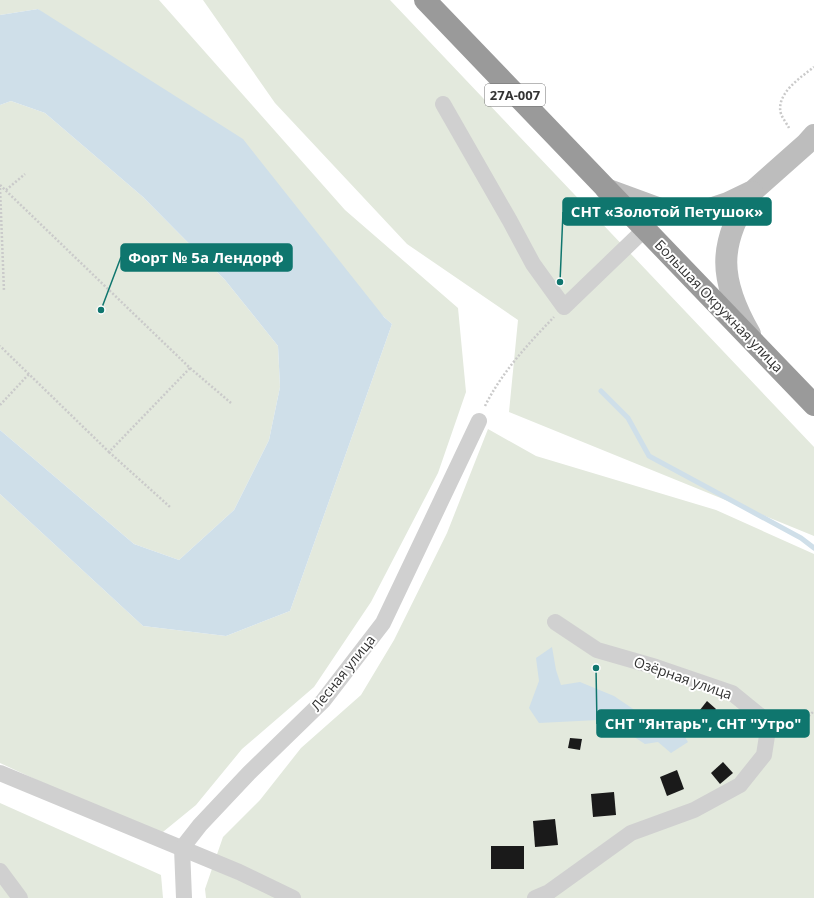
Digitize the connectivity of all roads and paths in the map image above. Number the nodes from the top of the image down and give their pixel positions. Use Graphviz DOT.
graph roads {
  1 [pos="425,0"];
  2 [pos="814,66"];
  3 [pos="443,104"];
  4 [pos="789,128"];
  5 [pos="813,138"];
  6 [pos="25,174"];
  7 [pos="0,184"];
  8 [pos="0,188"];
  9 [pos="606,189"];
  10 [pos="6,190"];
  11 [pos="753,191"];
  12 [pos="645,229"];
  13 [pos="4,291"];
  14 [pos="564,307"];
  15 [pos="0,346"];
  16 [pos="758,347"];
  17 [pos="190,368"];
  18 [pos="29,374"];
  19 [pos="231,403"];
  20 [pos="0,405"];
  21 [pos="814,405"];
  22 [pos="479,421"];
  23 [pos="109,452"];
  24 [pos="170,506"];
  25 [pos="555,622"];
  26 [pos="814,711"];
  27 [pos="769,723"];
  28 [pos="0,773"];
  29 [pos="182,848"];
  30 [pos="0,871"];
  31 [pos="20,898"];
  32 [pos="184,898"];
  33 [pos="293,898"];
  34 [pos="535,898"];
  1 -- 9 [label="highway, Большая Окружная улица / 27А-007"];
  2 -- 4 [label="path"];
  3 -- 14 [label="street"];
  5 -- 11 [label="street"];
  6 -- 10 [label="path"];
  7 -- 10 [label="path"];
  8 -- 13 [label="path"];
  9 -- 11 [label="street"];
  9 -- 12 [label="highway, Большая Окружная улица / 27А-007"];
  10 -- 17 [label="path"];
  11 -- 16 [label="street"];
  12 -- 14 [label="street"];
  12 -- 16 [label="highway, Большая Окружная улица / 27А-007"];
  14 -- 22 [label="path"];
  15 -- 18 [label="path"];
  16 -- 21 [label="highway, Большая Окружная улица / 27А-007"];
  17 -- 19 [label="path"];
  17 -- 23 [label="path"];
  18 -- 20 [label="path"];
  18 -- 23 [label="path"];
  22 -- 29 [label="street, Лесная улица"];
  23 -- 24 [label="path"];
  25 -- 27 [label="street, Озёрная улица"];
  26 -- 27 [label="path"];
  27 -- 34 [label="street"];
  28 -- 29 [label="street"];
  29 -- 32 [label="street"];
  29 -- 33 [label="street"];
  30 -- 31 [label="street"];
}
